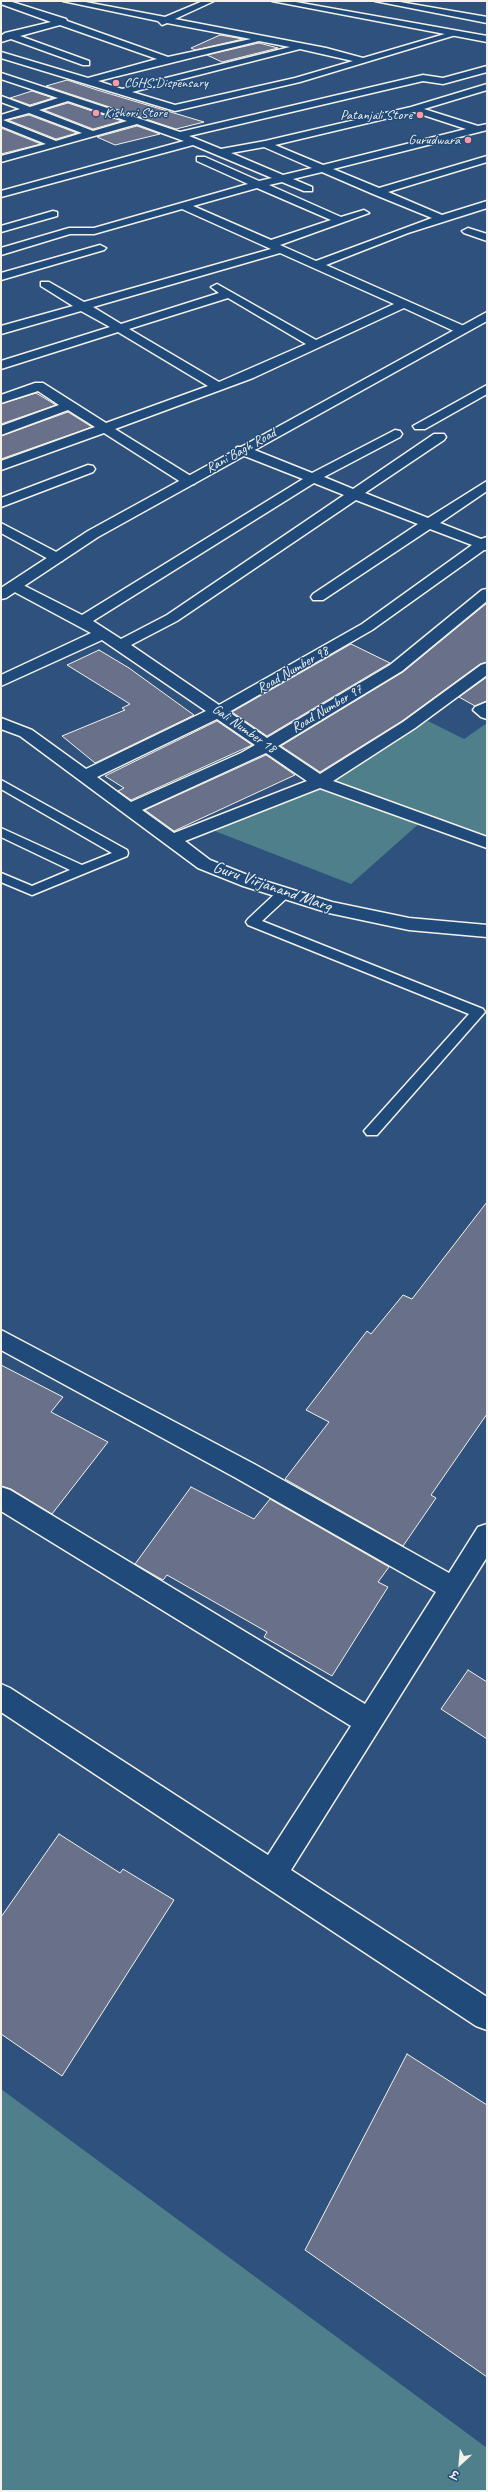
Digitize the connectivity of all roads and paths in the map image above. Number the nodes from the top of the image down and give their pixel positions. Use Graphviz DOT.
graph roads {
  1 [pos="1,1"];
  2 [pos="67,1"];
  3 [pos="112,1"];
  4 [pos="210,1"];
  5 [pos="276,1"];
  6 [pos="314,1"];
  7 [pos="379,1"];
  8 [pos="98,8"];
  9 [pos="487,9"];
  10 [pos="85,13"];
  11 [pos="72,18"];
  12 [pos="471,18"];
  13 [pos="487,20"];
  14 [pos="165,21"];
  15 [pos="61,22"];
  16 [pos="143,27"];
  17 [pos="487,33"];
  18 [pos="122,34"];
  19 [pos="456,34"];
  20 [pos="4,36"];
  21 [pos="107,38"];
  22 [pos="265,39"];
  23 [pos="487,39"];
  24 [pos="303,47"];
  25 [pos="1,55"];
  26 [pos="168,60"];
  27 [pos="366,61"];
  28 [pos="86,63"];
  29 [pos="487,69"];
  30 [pos="1,76"];
  31 [pos="462,76"];
  32 [pos="85,82"];
  33 [pos="487,86"];
  34 [pos="102,87"];
  35 [pos="120,92"];
  36 [pos="1,99"];
  37 [pos="66,99"];
  38 [pos="151,102"];
  39 [pos="414,109"];
  40 [pos="30,110"];
  41 [pos="116,115"];
  42 [pos="1,118"];
  43 [pos="139,122"];
  44 [pos="1,123"];
  45 [pos="484,129"];
  46 [pos="93,134"];
  47 [pos="179,135"];
  48 [pos="195,141"];
  49 [pos="56,144"];
  50 [pos="265,144"];
  51 [pos="1,146"];
  52 [pos="221,152"];
  53 [pos="20,154"];
  54 [pos="1,159"];
  55 [pos="201,159"];
  56 [pos="487,159"];
  57 [pos="324,168"];
  58 [pos="285,178"];
  59 [pos="256,185"];
  60 [pos="308,189"];
  61 [pos="377,192"];
  62 [pos="1,194"];
  63 [pos="184,206"];
  64 [pos="484,207"];
  65 [pos="364,213"];
  66 [pos="53,214"];
  67 [pos="440,218"];
  68 [pos="341,221"];
  69 [pos="1,229"];
  70 [pos="468,231"];
  71 [pos="487,238"];
  72 [pos="271,244"];
  73 [pos="100,248"];
  74 [pos="282,250"];
  75 [pos="1,252"];
  76 [pos="316,265"];
  77 [pos="194,274"];
  78 [pos="1,277"];
  79 [pos="45,284"];
  80 [pos="229,294"];
  81 [pos="402,304"];
  82 [pos="81,307"];
  83 [pos="487,316"];
  84 [pos="119,329"];
  85 [pos="460,329"];
  86 [pos="1,330"];
  87 [pos="316,345"];
  88 [pos="1,365"];
  89 [pos="219,387"];
  90 [pos="487,389"];
  91 [pos="1,400"];
  92 [pos="70,406"];
  93 [pos="420,426"];
  94 [pos="108,428"];
  95 [pos="1,431"];
  96 [pos="395,434"];
  97 [pos="439,437"];
  98 [pos="242,450"];
  99 [pos="1,466"];
  100 [pos="88,469"];
  101 [pos="313,478"];
  102 [pos="189,481"];
  103 [pos="487,485"];
  104 [pos="354,493"];
  105 [pos="1,503"];
  106 [pos="429,524"];
  107 [pos="1,527"];
  108 [pos="485,544"];
  109 [pos="57,558"];
  110 [pos="14,586"];
  111 [pos="487,593"];
  112 [pos="1,595"];
  113 [pos="318,597"];
  114 [pos="83,621"];
  115 [pos="102,634"];
  116 [pos="120,645"];
  117 [pos="487,668"];
  118 [pos="1,681"];
  119 [pos="487,707"];
  120 [pos="1,708"];
  121 [pos="219,711"];
  122 [pos="487,714"];
  123 [pos="1,723"];
  124 [pos="26,733"];
  125 [pos="267,745"];
  126 [pos="85,776"];
  127 [pos="320,782"];
  128 [pos="1,784"];
  129 [pos="129,809"];
  130 [pos="1,832"];
  131 [pos="170,841"];
  132 [pos="487,844"];
  133 [pos="81,870"];
  134 [pos="1,876"];
  135 [pos="284,893"];
  136 [pos="487,931"];
  137 [pos="372,1131"];
  138 [pos="1,1339"];
  139 [pos="1,1498"];
  140 [pos="487,1536"];
  141 [pos="454,1589"];
  142 [pos="1,1696"];
  143 [pos="369,1722"];
  144 [pos="272,1875"];
  145 [pos="485,2009"];
  1 -- 15 [label="street"];
  2 -- 8 [label="street"];
  3 -- 8 [label="street"];
  4 -- 14 [label="street"];
  5 -- 19 [label="street"];
  6 -- 17 [label="street"];
  7 -- 12 [label="street"];
  8 -- 10 [label="street"];
  8 -- 14 [label="street"];
  9 -- 12 [label="street"];
  11 -- 15 [label="street"];
  12 -- 13 [label="street"];
  14 -- 16 [label="street"];
  14 -- 22 [label="street"];
  15 -- 20 [label="street"];
  15 -- 21 [label="street"];
  18 -- 21 [label="street"];
  19 -- 23 [label="street"];
  19 -- 27 [label="street"];
  20 -- 28 [label="street"];
  21 -- 26 [label="street"];
  22 -- 24 [label="street"];
  22 -- 26 [label="street"];
  24 -- 27 [label="street"];
  24 -- 35 [label="street"];
  25 -- 32 [label="street"];
  26 -- 32 [label="street"];
  27 -- 38 [label="street"];
  29 -- 31 [label="street"];
  30 -- 37 [label="street"];
  31 -- 33 [label="street"];
  31 -- 47 [label="street"];
  32 -- 34 [label="street"];
  33 -- 39 [label="street"];
  34 -- 35 [label="street"];
  34 -- 37 [label="street"];
  35 -- 38 [label="street"];
  36 -- 40 [label="street"];
  37 -- 40 [label="street"];
  37 -- 41 [label="street"];
  38 -- 41 [label="street"];
  39 -- 45 [label="street"];
  39 -- 50 [label="street"];
  40 -- 42 [label="street"];
  40 -- 46 [label="street"];
  41 -- 43 [label="street"];
  43 -- 46 [label="street"];
  43 -- 47 [label="street"];
  44 -- 49 [label="street"];
  45 -- 57 [label="street"];
  46 -- 49 [label="street"];
  47 -- 48 [label="street"];
  48 -- 52 [label="street"];
  48 -- 62 [label="street"];
  49 -- 53 [label="street"];
  50 -- 52 [label="street"];
  50 -- 57 [label="street"];
  51 -- 53 [label="street"];
  52 -- 58 [label="street"];
  53 -- 54 [label="street"];
  55 -- 59 [label="street"];
  56 -- 61 [label="street"];
  57 -- 58 [label="street"];
  57 -- 61 [label="street"];
  58 -- 59 [label="street"];
  58 -- 60 [label="street"];
  59 -- 63 [label="street"];
  59 -- 68 [label="street"];
  61 -- 67 [label="street"];
  63 -- 72 [label="street"];
  63 -- 75 [label="street"];
  64 -- 67 [label="street"];
  65 -- 68 [label="street"];
  66 -- 69 [label="street"];
  67 -- 76 [label="street"];
  68 -- 72 [label="street"];
  70 -- 71 [label="street"];
  72 -- 74 [label="street"];
  73 -- 78 [label="street"];
  74 -- 76 [label="street"];
  74 -- 77 [label="street"];
  76 -- 81 [label="street"];
  77 -- 80 [label="street"];
  77 -- 82 [label="street"];
  79 -- 82 [label="street"];
  80 -- 84 [label="street"];
  80 -- 87 [label="street"];
  81 -- 85 [label="street"];
  81 -- 87 [label="street"];
  82 -- 84 [label="street"];
  82 -- 86 [label="street"];
  83 -- 85 [label="street, Rani Bagh Road"];
  84 -- 88 [label="street"];
  84 -- 89 [label="street"];
  85 -- 98 [label="street, Rani Bagh Road"];
  87 -- 89 [label="street"];
  89 -- 94 [label="street"];
  90 -- 93 [label="street"];
  91 -- 92 [label="street"];
  92 -- 94 [label="street"];
  92 -- 95 [label="street"];
  94 -- 99 [label="street"];
  94 -- 102 [label="street"];
  96 -- 101 [label="street"];
  97 -- 104 [label="street"];
  98 -- 101 [label="street"];
  98 -- 102 [label="street, Rani Bagh Road"];
  100 -- 105 [label="street"];
  101 -- 104 [label="street"];
  101 -- 114 [label="street"];
  102 -- 109 [label="street, Rani Bagh Road"];
  103 -- 106 [label="street"];
  104 -- 106 [label="street"];
  104 -- 116 [label="street"];
  106 -- 108 [label="street"];
  106 -- 113 [label="street"];
  107 -- 109 [label="street"];
  108 -- 121 [label="street, Road Number 98"];
  109 -- 110 [label="street, Rani Bagh Road"];
  110 -- 112 [label="street, Rani Bagh Road"];
  110 -- 114 [label="street, Gali Number 18"];
  111 -- 125 [label="street, Road Number 97"];
  114 -- 115 [label="street, Gali Number 18"];
  115 -- 116 [label="street, Gali Number 18"];
  115 -- 118 [label="street"];
  116 -- 121 [label="street, Gali Number 18"];
  117 -- 127 [label="street"];
  119 -- 122 [label="street"];
  120 -- 124 [label="street, Guru Virjanand Marg"];
  121 -- 125 [label="street, Gali Number 18"];
  121 -- 126 [label="street, Road Number 98"];
  123 -- 124 [label="street, Guru Virjanand Marg"];
  124 -- 126 [label="street, Guru Virjanand Marg"];
  125 -- 127 [label="street, Gali Number 18"];
  125 -- 129 [label="street, Road Number 97"];
  126 -- 129 [label="street, Guru Virjanand Marg"];
  127 -- 131 [label="street"];
  127 -- 132 [label="street, Gali Number 18"];
  128 -- 133 [label="lane"];
  129 -- 131 [label="street, Guru Virjanand Marg"];
  130 -- 133 [label="lane"];
  131 -- 135 [label="street, Guru Virjanand Marg"];
  133 -- 134 [label="lane"];
  135 -- 136 [label="street, Guru Virjanand Marg"];
  135 -- 137 [label="lane"];
  138 -- 141 [label="street"];
  139 -- 143 [label="street"];
  140 -- 141 [label="street"];
  141 -- 143 [label="street"];
  142 -- 144 [label="street"];
  143 -- 144 [label="street"];
  144 -- 145 [label="street"];
}
